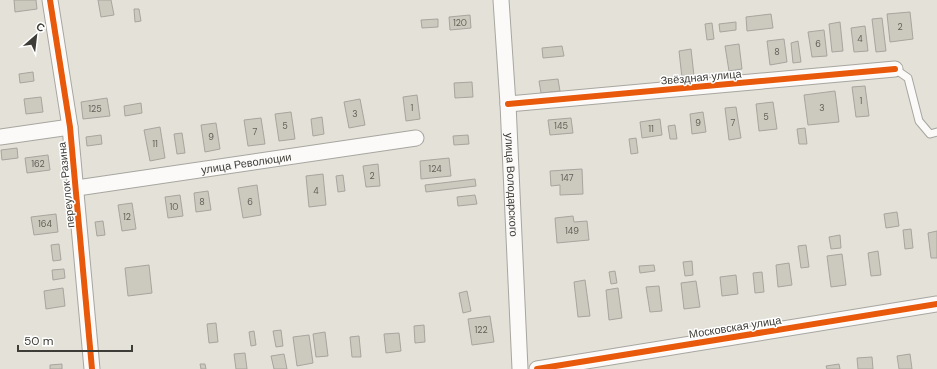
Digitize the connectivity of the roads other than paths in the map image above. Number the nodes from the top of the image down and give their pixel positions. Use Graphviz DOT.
graph roads {
  1 [pos="50,0"];
  2 [pos="501,0"];
  3 [pos="895,69"];
  4 [pos="508,104"];
  5 [pos="70,127"];
  6 [pos="937,132"];
  7 [pos="0,137"];
  8 [pos="416,138"];
  9 [pos="77,188"];
  10 [pos="937,304"];
  11 [pos="92,369"];
  12 [pos="520,369"];
  13 [pos="537,369"];
  1 -- 5 [label="street, переулок Разина"];
  2 -- 4 [label="street, улица Володарского"];
  3 -- 4 [label="street, Звёздная улица"];
  3 -- 6 [label="lane"];
  4 -- 12 [label="street, улица Володарского"];
  5 -- 7 [label="street"];
  5 -- 9 [label="street, переулок Разина"];
  8 -- 9 [label="street, улица Революции"];
  9 -- 11 [label="street, переулок Разина"];
  10 -- 13 [label="street, Московская улица"];
}
